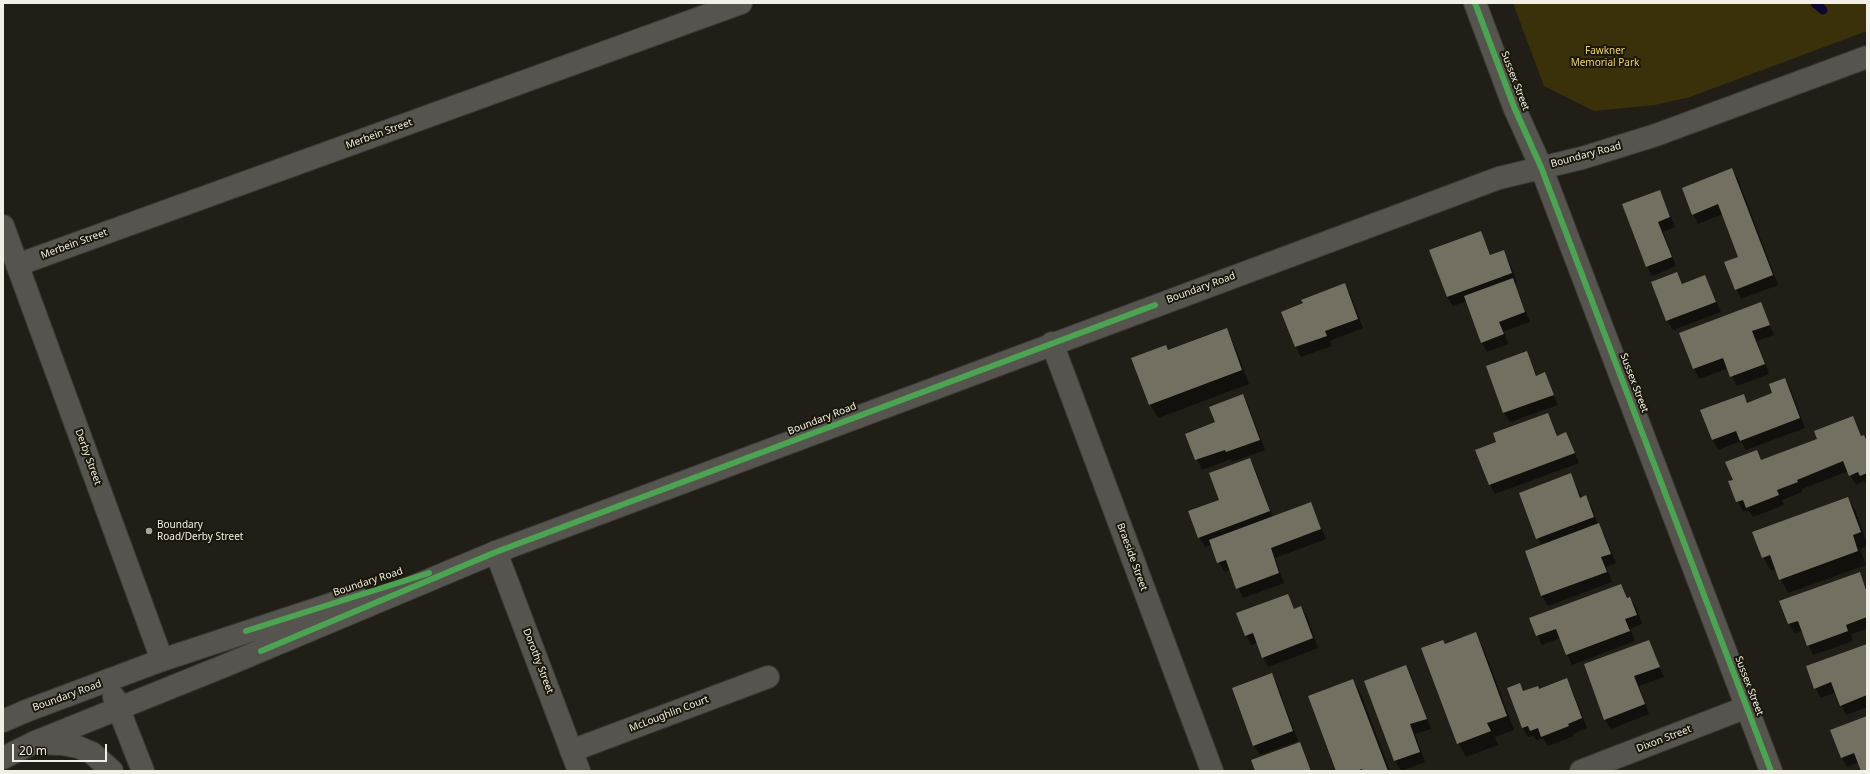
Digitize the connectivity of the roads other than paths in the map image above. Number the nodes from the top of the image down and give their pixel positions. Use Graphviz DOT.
graph roads {
  1 [pos="741,3"];
  2 [pos="1475,3"];
  3 [pos="1867,58"];
  4 [pos="1541,167"];
  5 [pos="3,226"];
  6 [pos="17,265"];
  7 [pos="1052,343"];
  8 [pos="496,552"];
  9 [pos="162,660"];
  10 [pos="768,677"];
  11 [pos="108,681"];
  12 [pos="173,688"];
  13 [pos="1747,707"];
  14 [pos="119,709"];
  15 [pos="3,721"];
  16 [pos="34,743"];
  17 [pos="571,751"];
  18 [pos="3,758"];
  19 [pos="112,771"];
  20 [pos="143,771"];
  21 [pos="579,771"];
  22 [pos="1212,771"];
  23 [pos="1581,771"];
  24 [pos="1771,771"];
  1 -- 6 [label="street, Merbein Street"];
  2 -- 4 [label="street, Sussex Street"];
  3 -- 4 [label="street, Boundary Road"];
  4 -- 7 [label="street, Boundary Road"];
  4 -- 13 [label="street, Sussex Street"];
  5 -- 6 [label="street, Derby Street"];
  6 -- 9 [label="street, Derby Street"];
  7 -- 8 [label="street, Boundary Road"];
  7 -- 22 [label="street, Braeside Street"];
  8 -- 9 [label="street, Boundary Road"];
  8 -- 12 [label="street, Boundary Road"];
  8 -- 17 [label="street, Dorothy Street"];
  9 -- 11 [label="street, Boundary Road"];
  9 -- 12 [label="street, Derby Street"];
  10 -- 17 [label="street, McLoughlin Court"];
  11 -- 14 [label="street"];
  11 -- 15 [label="street, Boundary Road"];
  12 -- 14 [label="street, Boundary Road"];
  13 -- 23 [label="street, Dixon Street"];
  13 -- 24 [label="street, Sussex Street"];
  14 -- 16 [label="street, Boundary Road"];
  14 -- 20 [label="street"];
  16 -- 18 [label="street, Boundary Road"];
  16 -- 19 [label="street"];
  17 -- 21 [label="street, Dorothy Street"];
}
